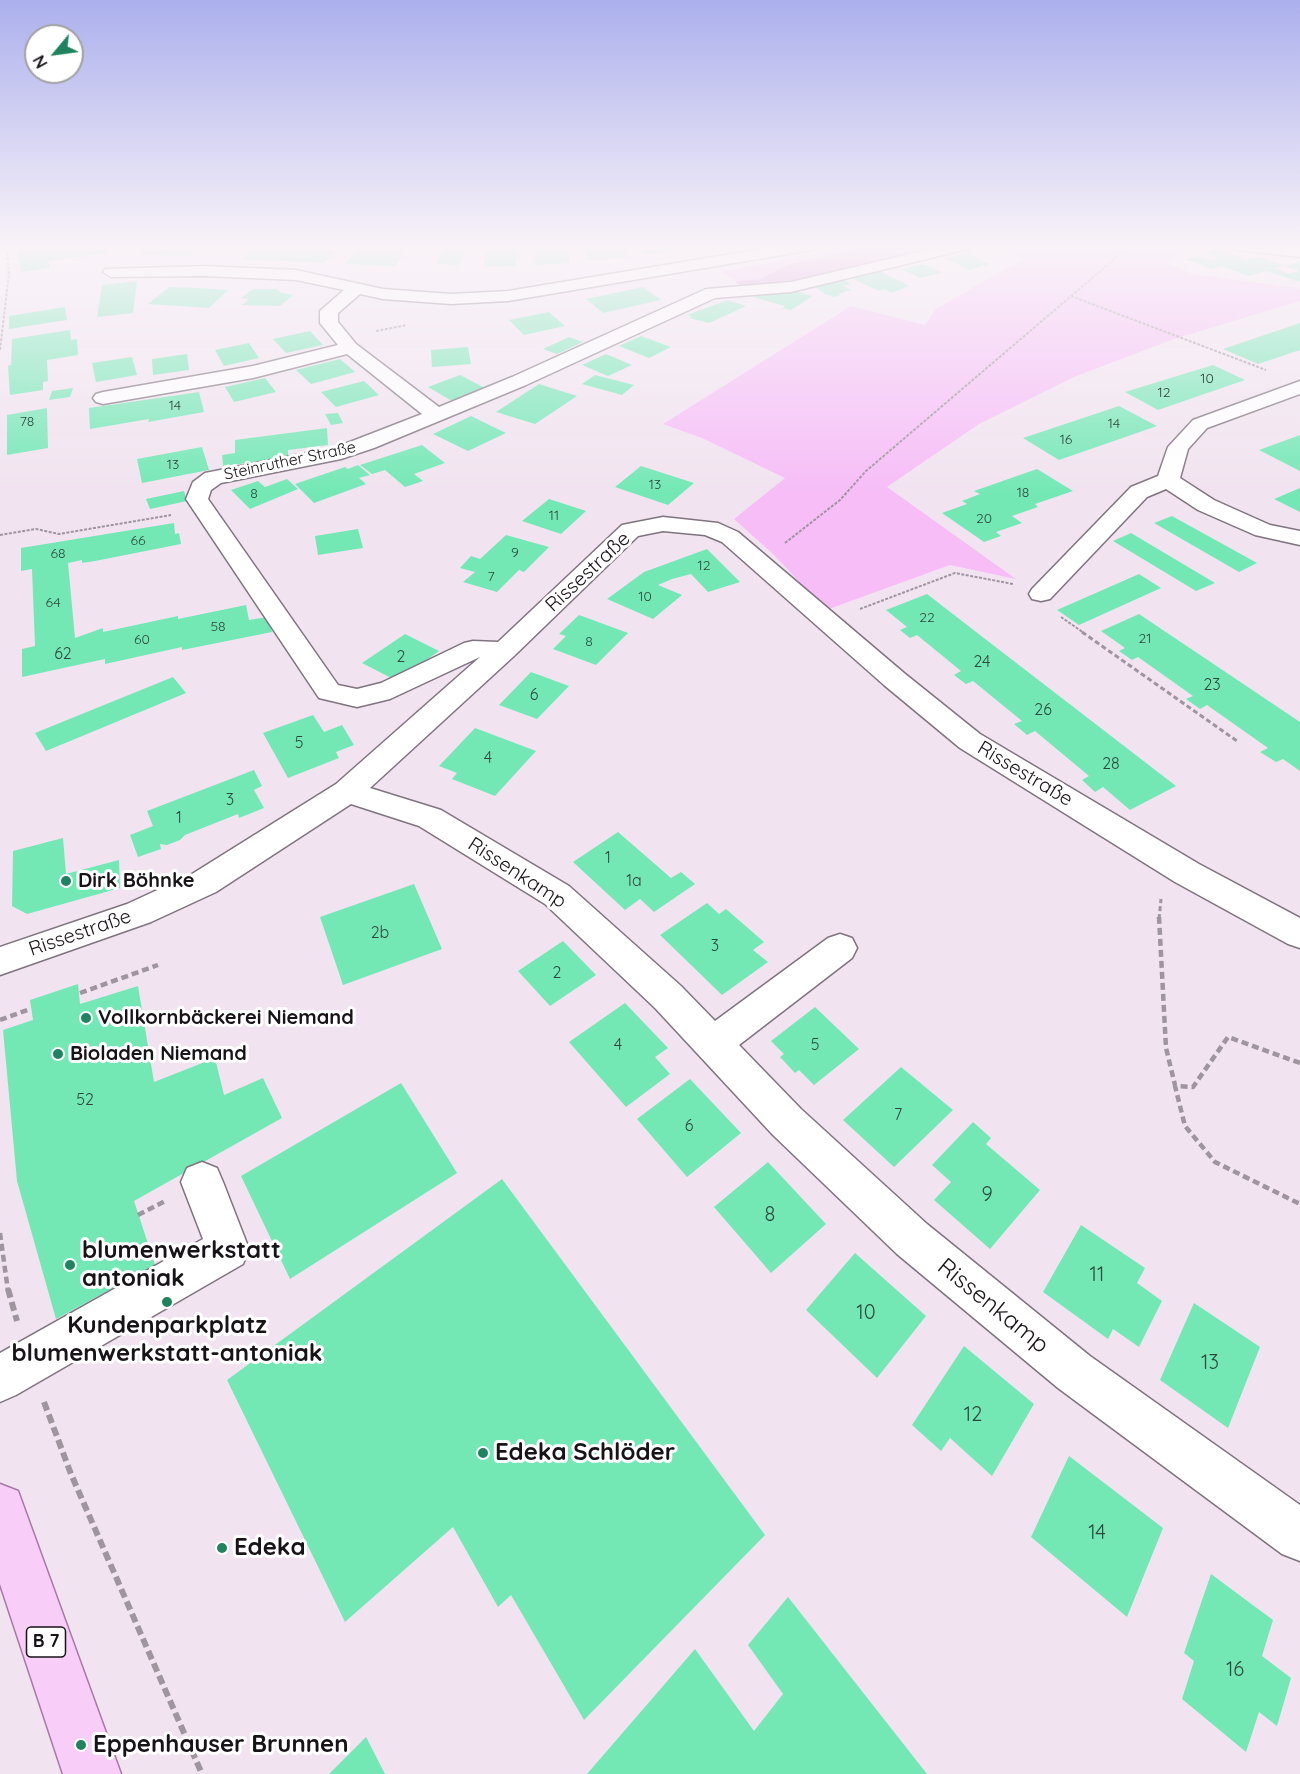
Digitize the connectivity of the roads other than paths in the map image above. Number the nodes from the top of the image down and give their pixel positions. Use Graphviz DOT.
graph roads {
  1 [pos="333,328"];
  2 [pos="636,328"];
  3 [pos="350,348"];
  4 [pos="1300,387"];
  5 [pos="103,398"];
  6 [pos="435,414"];
  7 [pos="1168,480"];
  8 [pos="1300,538"];
  9 [pos="1037,596"];
  10 [pos="505,650"];
  11 [pos="347,792"];
  12 [pos="1300,934"];
  13 [pos="840,948"];
  14 [pos="0,960"];
  15 [pos="712,1044"];
  16 [pos="202,1182"];
  17 [pos="14,1370"];
  18 [pos="0,1509"];
  19 [pos="1300,1536"];
  20 [pos="92,1774"];
  1 -- 3 [label="street"];
  2 -- 6 [label="street, Steinruther Straße"];
  3 -- 5 [label="street"];
  3 -- 6 [label="street"];
  4 -- 7 [label="street"];
  6 -- 10 [label="street, Steinruther Straße"];
  7 -- 8 [label="street"];
  7 -- 9 [label="street"];
  10 -- 11 [label="street, Rissestraße"];
  10 -- 12 [label="street, Rissestraße"];
  11 -- 14 [label="street, Rissestraße"];
  11 -- 15 [label="street, Rissenkamp"];
  13 -- 15 [label="street"];
  15 -- 19 [label="street, Rissenkamp"];
  16 -- 17 [label="street"];
  18 -- 20 [label="main road, B 7"];
}
